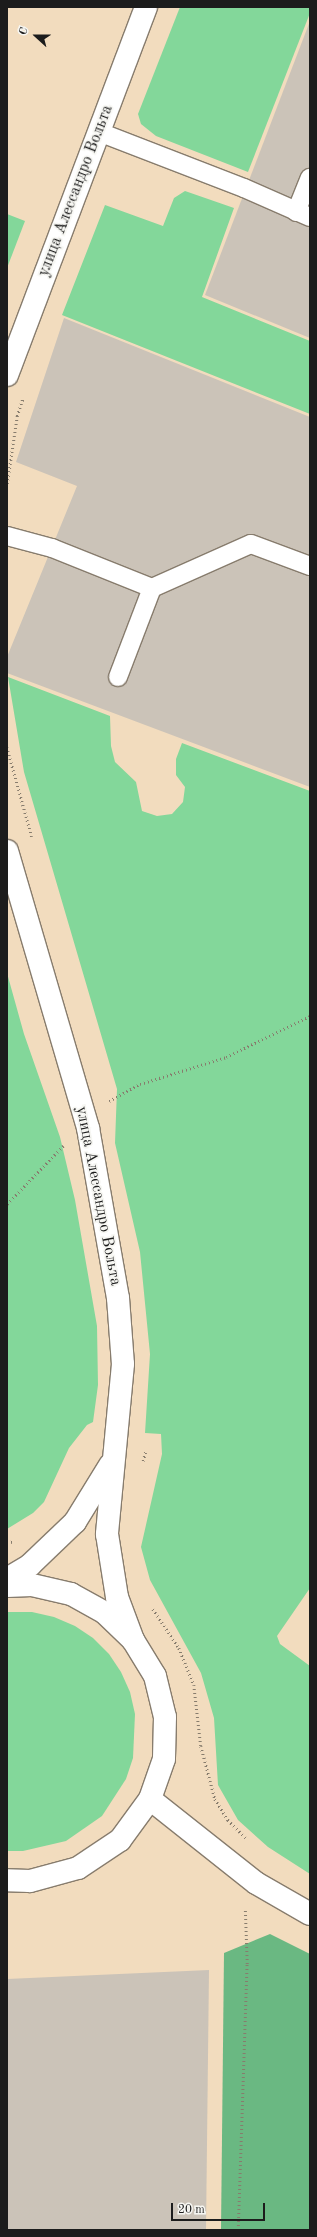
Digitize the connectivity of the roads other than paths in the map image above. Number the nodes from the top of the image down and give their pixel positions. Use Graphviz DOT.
graph roads {
  1 [pos="146,7"];
  2 [pos="98,132"];
  3 [pos="310,178"];
  4 [pos="303,215"];
  5 [pos="7,375"];
  6 [pos="7,536"];
  7 [pos="310,566"];
  8 [pos="152,588"];
  9 [pos="118,677"];
  10 [pos="7,851"];
  11 [pos="116,1456"];
  12 [pos="7,1579"];
  13 [pos="7,1586"];
  14 [pos="134,1640"];
  15 [pos="150,1799"];
  16 [pos="7,1880"];
  17 [pos="310,1914"];
  1 -- 2 [label="street, улица Алессандро Вольта"];
  2 -- 4 [label="lane"];
  2 -- 5 [label="street, улица Алессандро Вольта"];
  3 -- 4 [label="lane"];
  6 -- 8 [label="lane"];
  7 -- 8 [label="lane"];
  8 -- 9 [label="lane"];
  10 -- 11 [label="street, улица Алессандро Вольта"];
  11 -- 12 [label="street"];
  11 -- 14 [label="street, улица Алессандро Вольта"];
  13 -- 14 [label="street"];
  14 -- 15 [label="street"];
  15 -- 16 [label="street"];
  15 -- 17 [label="street"];
}
